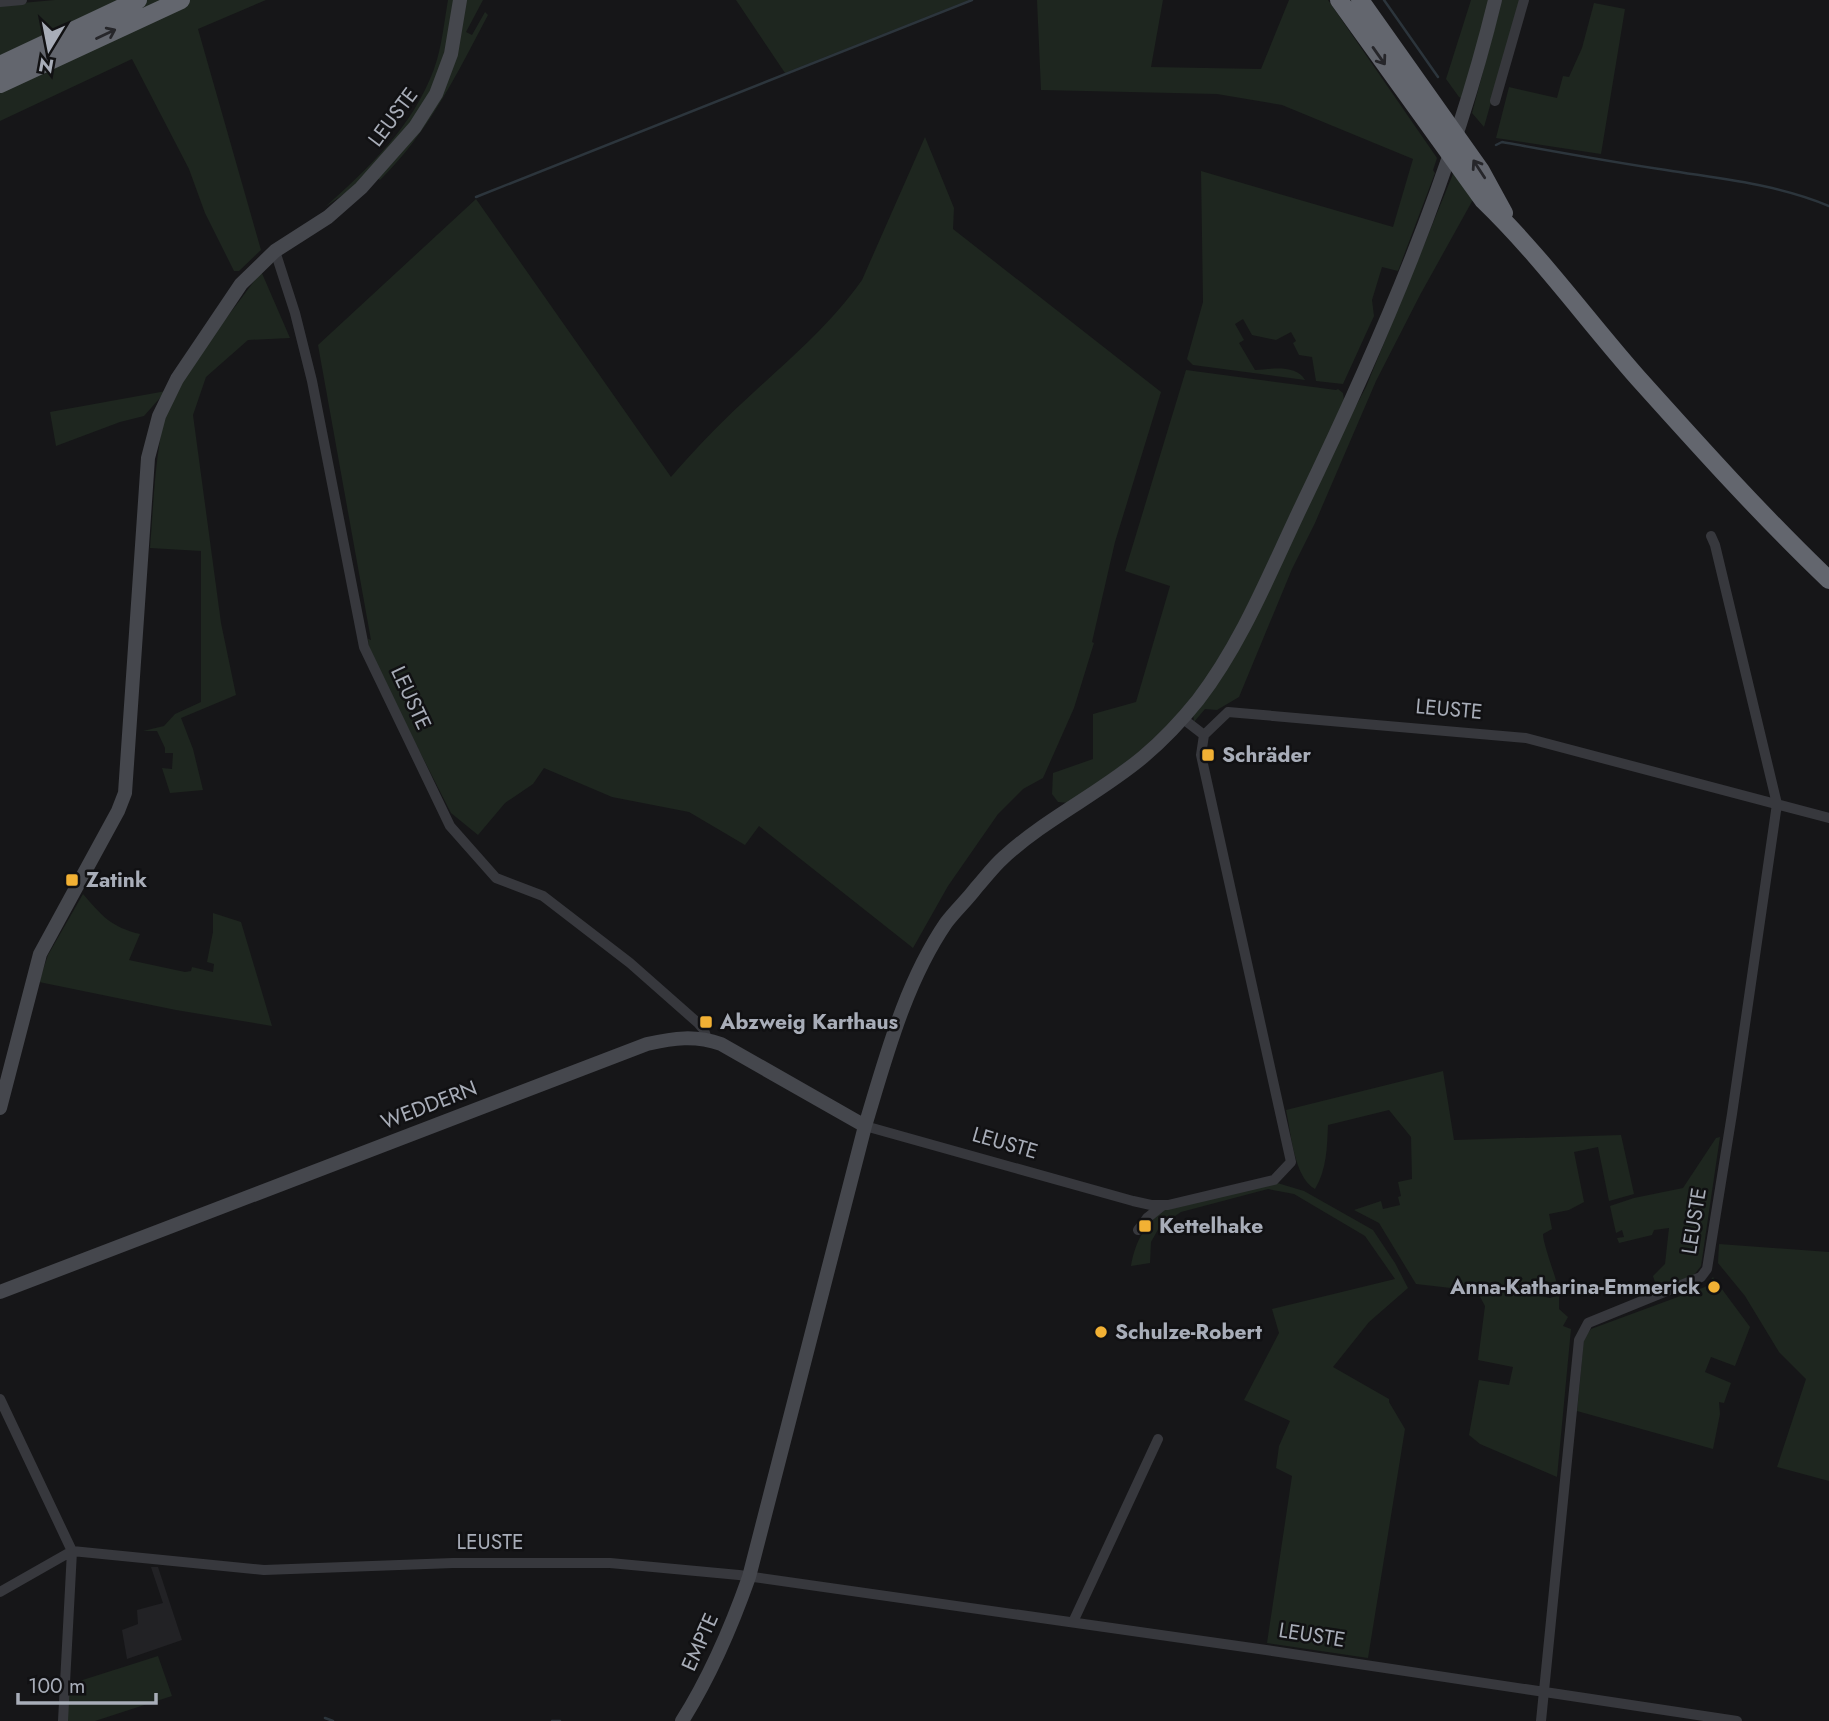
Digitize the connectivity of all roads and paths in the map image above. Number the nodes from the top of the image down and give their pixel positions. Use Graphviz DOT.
graph roads {
  1 [pos="22,0"];
  2 [pos="138,0"];
  3 [pos="181,0"];
  4 [pos="460,0"];
  5 [pos="1339,0"];
  6 [pos="1360,0"];
  7 [pos="1496,0"];
  8 [pos="1524,0"];
  9 [pos="0,2"];
  10 [pos="0,65"];
  11 [pos="0,84"];
  12 [pos="1495,101"];
  13 [pos="1512,228"];
  14 [pos="275,251"];
  15 [pos="1711,536"];
  16 [pos="1829,580"];
  17 [pos="1182,718"];
  18 [pos="1204,735"];
  19 [pos="1777,804"];
  20 [pos="1829,818"];
  21 [pos="707,1039"];
  22 [pos="0,1108"];
  23 [pos="865,1126"];
  24 [pos="1133,1201"];
  25 [pos="1162,1206"];
  26 [pos="0,1292"];
  27 [pos="0,1399"];
  28 [pos="1158,1439"];
  29 [pos="72,1551"];
  30 [pos="749,1577"];
  31 [pos="0,1592"];
  32 [pos="1073,1622"];
  33 [pos="1544,1692"];
  34 [pos="63,1721"];
  35 [pos="682,1721"];
  36 [pos="1541,1721"];
  37 [pos="1737,1721"];
  1 -- 9 [label="street"];
  2 -- 10 [label="highway"];
  11 -- 3 [label="highway, one-way"];
  4 -- 14 [label="street, LEUSTE"];
  5 -- 13 [label="highway, one-way"];
  13 -- 6 [label="highway, one-way"];
  7 -- 17 [label="street, EMPTE"];
  8 -- 12 [label="street"];
  13 -- 16 [label="highway"];
  14 -- 21 [label="street, LEUSTE"];
  14 -- 22 [label="street, LEUSTE"];
  15 -- 19 [label="street, LEUSTE"];
  17 -- 18 [label="street"];
  17 -- 23 [label="street, EMPTE"];
  18 -- 19 [label="street, LEUSTE"];
  18 -- 25 [label="street, LEUSTE"];
  19 -- 20 [label="street, LEUSTE"];
  19 -- 33 [label="street, LEUSTE"];
  21 -- 23 [label="street, WEDDERN"];
  21 -- 26 [label="street, WEDDERN"];
  23 -- 24 [label="street, LEUSTE"];
  23 -- 30 [label="street, EMPTE"];
  24 -- 25 [label="street, LEUSTE"];
  24 -- 25 [label="street, LEUSTE"];
  27 -- 29 [label="street"];
  28 -- 32 [label="street"];
  29 -- 30 [label="street, LEUSTE"];
  29 -- 31 [label="street"];
  29 -- 34 [label="street"];
  30 -- 32 [label="street, LEUSTE"];
  30 -- 35 [label="street, EMPTE"];
  32 -- 33 [label="street, LEUSTE"];
  33 -- 36 [label="street, LEUSTE"];
  33 -- 37 [label="street, LEUSTE"];
}
